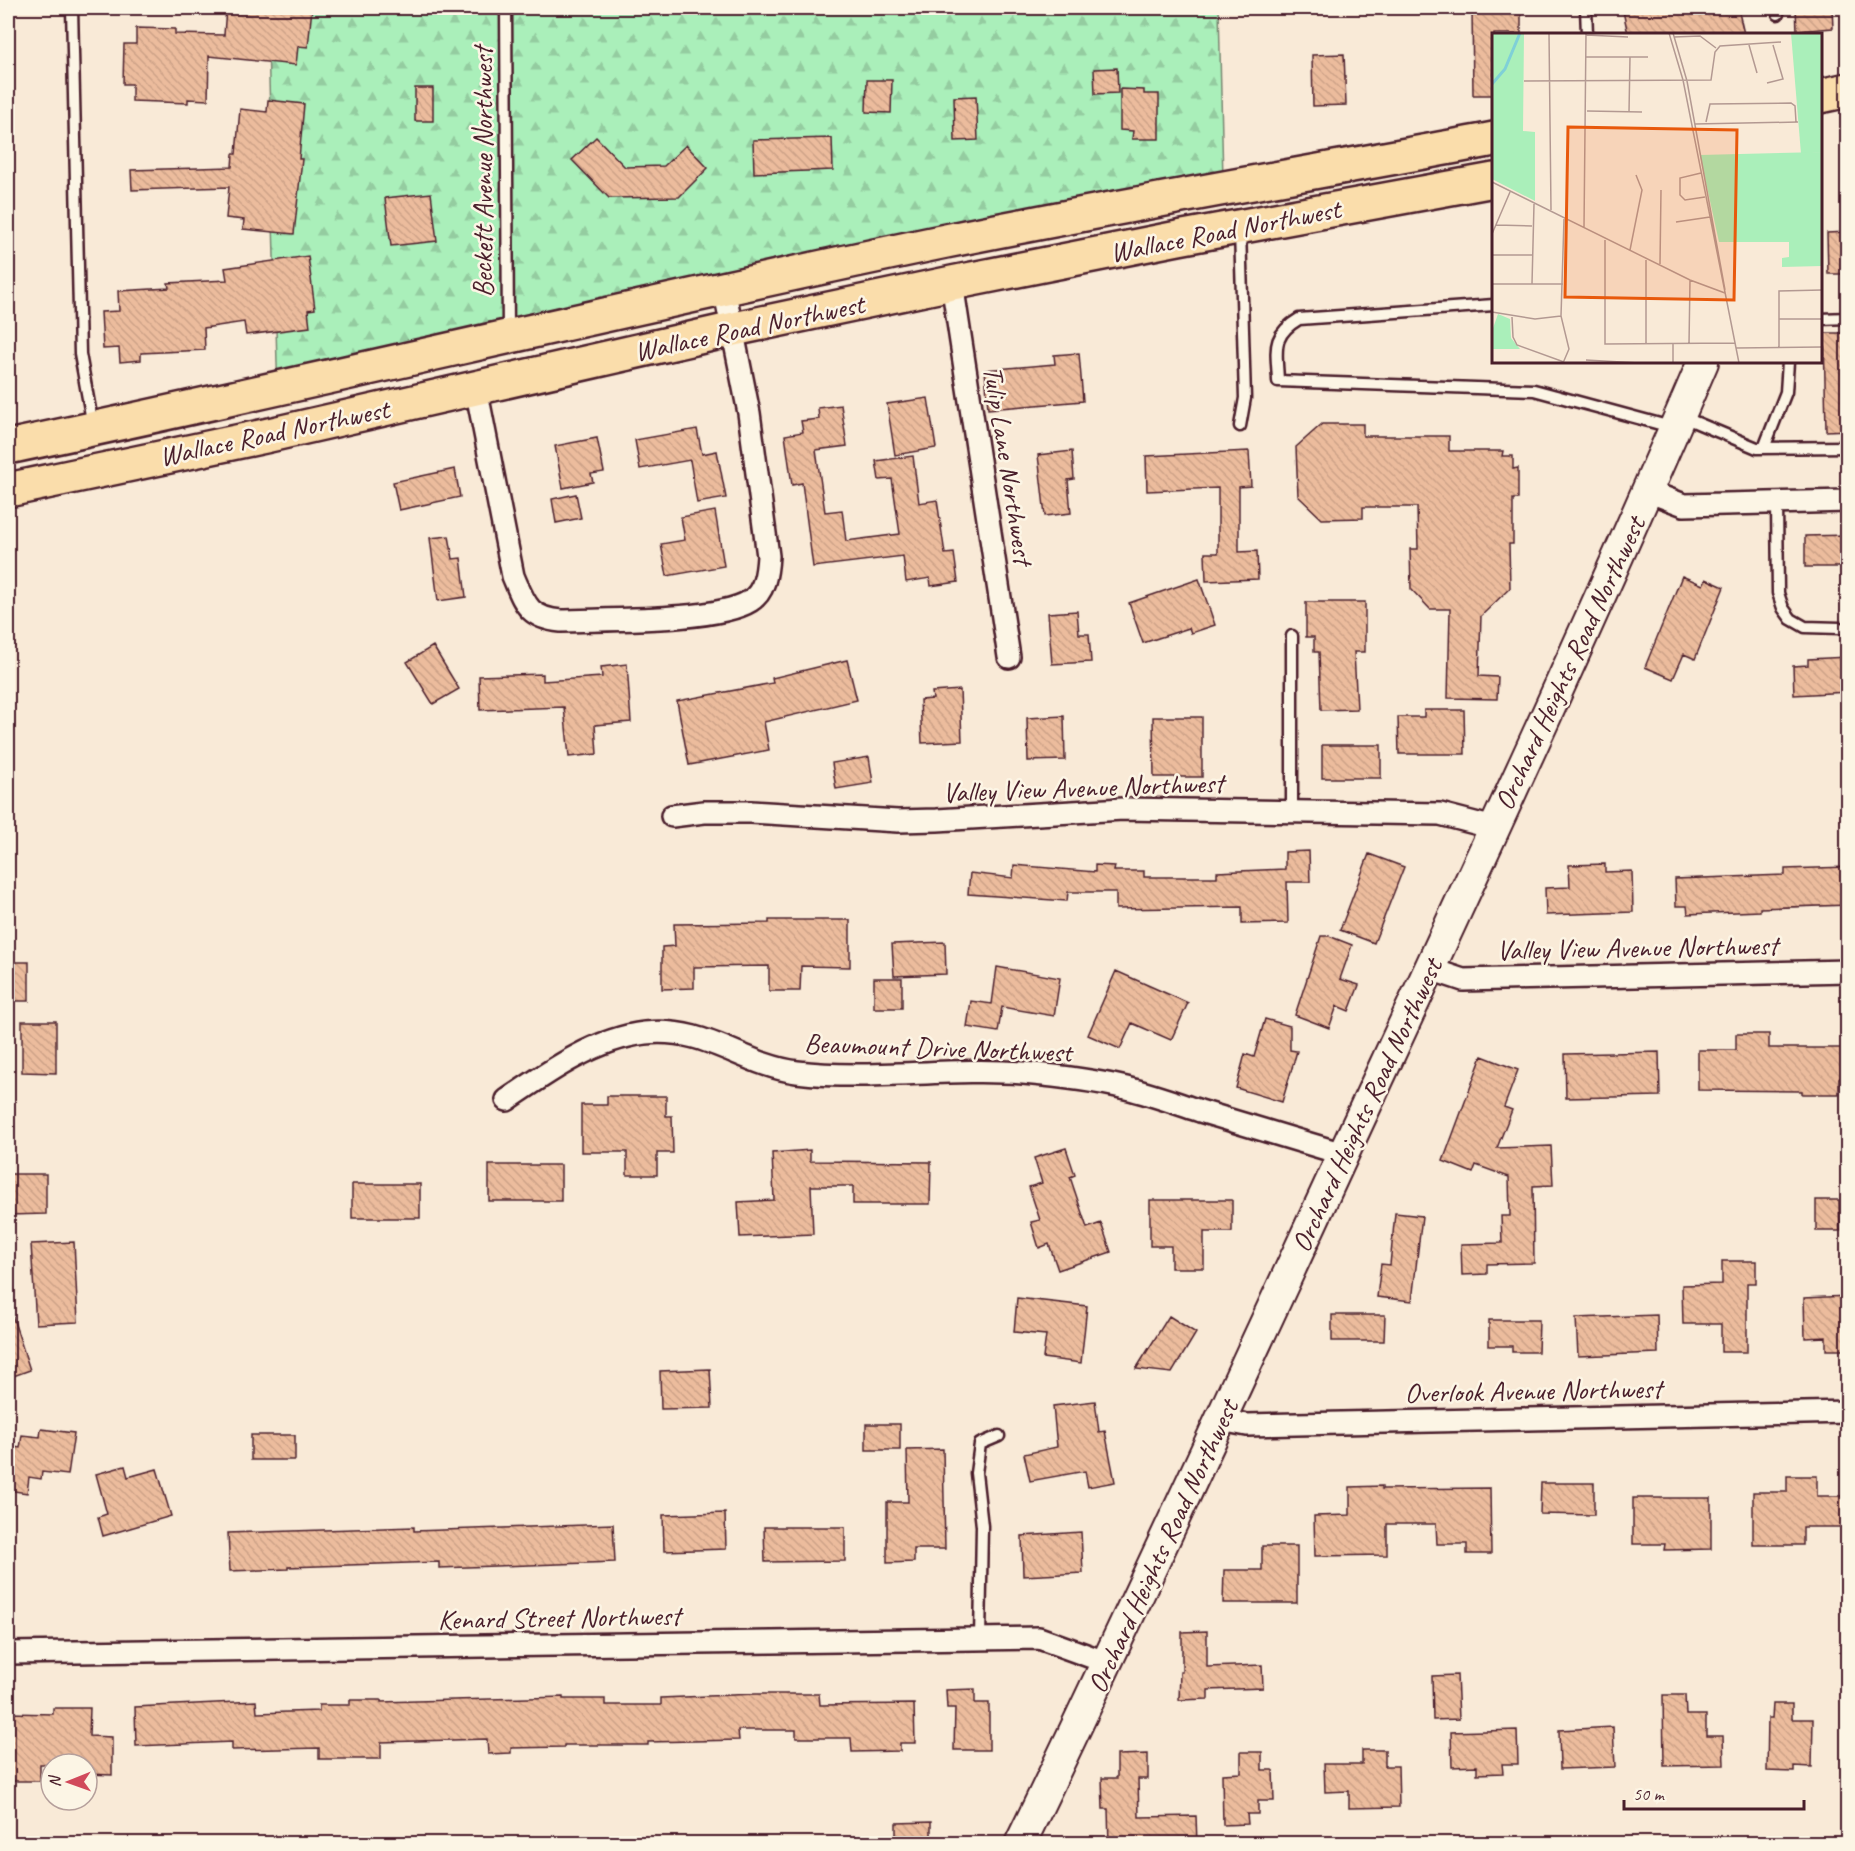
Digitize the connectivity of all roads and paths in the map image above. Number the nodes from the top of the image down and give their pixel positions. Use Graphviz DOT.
graph roads {
  1 [pos="72,8"];
  2 [pos="506,8"];
  3 [pos="1586,8"];
  4 [pos="1587,33"];
  5 [pos="1848,90"];
  6 [pos="1822,96"];
  7 [pos="1492,139"];
  8 [pos="1492,180"];
  9 [pos="1240,227"];
  10 [pos="952,283"];
  11 [pos="724,288"];
  12 [pos="1492,305"];
  13 [pos="1848,318"];
  14 [pos="1822,319"];
  15 [pos="734,330"];
  16 [pos="508,337"];
  17 [pos="1703,363"];
  18 [pos="1788,363"];
  19 [pos="293,386"];
  20 [pos="476,388"];
  21 [pos="1677,422"];
  22 [pos="1240,426"];
  23 [pos="93,429"];
  24 [pos="8,447"];
  25 [pos="1848,447"];
  26 [pos="1764,448"];
  27 [pos="84,474"];
  28 [pos="8,490"];
  29 [pos="1647,491"];
  30 [pos="1848,501"];
  31 [pos="1777,503"];
  32 [pos="1840,628"];
  33 [pos="1292,636"];
  34 [pos="1010,657"];
  35 [pos="1292,811"];
  36 [pos="672,816"];
  37 [pos="1494,828"];
  38 [pos="1430,969"];
  39 [pos="1848,971"];
  40 [pos="507,1100"];
  41 [pos="1343,1154"];
  42 [pos="1848,1412"];
  43 [pos="1221,1420"];
  44 [pos="999,1436"];
  45 [pos="980,1639"];
  46 [pos="8,1653"];
  47 [pos="1108,1663"];
  48 [pos="1020,1844"];
  1 -- 23 [label="lane"];
  2 -- 16 [label="lane, Beckett Avenue Northwest"];
  3 -- 4 [label="lane"];
  5 -- 6 [label="main road"];
  7 -- 11 [label="main road, Wallace Road Northwest"];
  8 -- 9 [label="main road, Wallace Road Northwest"];
  9 -- 10 [label="main road, Wallace Road Northwest"];
  9 -- 22 [label="lane"];
  10 -- 15 [label="main road, Wallace Road Northwest"];
  10 -- 34 [label="street, Tulip Lane Northwest"];
  11 -- 15 [label="street"];
  11 -- 16 [label="main road, Wallace Road Northwest"];
  12 -- 21 [label="lane"];
  13 -- 14 [label="lane"];
  15 -- 20 [label="main road, Wallace Road Northwest"];
  15 -- 20 [label="street"];
  16 -- 19 [label="main road, Wallace Road Northwest"];
  17 -- 21 [label="main road, Orchard Heights Road Northwest"];
  18 -- 26 [label="lane"];
  19 -- 23 [label="main road, Wallace Road Northwest"];
  19 -- 27 [label="main road"];
  20 -- 27 [label="main road, Wallace Road Northwest"];
  21 -- 26 [label="lane"];
  21 -- 29 [label="main road, Orchard Heights Road Northwest"];
  23 -- 24 [label="main road, Wallace Road Northwest"];
  25 -- 26 [label="lane"];
  27 -- 28 [label="main road, Wallace Road Northwest"];
  29 -- 31 [label="street"];
  29 -- 37 [label="main road, Orchard Heights Road Northwest"];
  30 -- 31 [label="street"];
  31 -- 32 [label="lane"];
  33 -- 35 [label="lane"];
  35 -- 36 [label="street, Valley View Avenue Northwest"];
  35 -- 37 [label="street, Valley View Avenue Northwest"];
  37 -- 38 [label="main road, Orchard Heights Road Northwest"];
  38 -- 39 [label="street, Valley View Avenue Northwest"];
  38 -- 41 [label="main road, Orchard Heights Road Northwest"];
  40 -- 41 [label="street, Beaumount Drive Northwest"];
  41 -- 43 [label="main road, Orchard Heights Road Northwest"];
  42 -- 43 [label="street, Overlook Avenue Northwest"];
  43 -- 47 [label="main road, Orchard Heights Road Northwest"];
  44 -- 45 [label="lane"];
  45 -- 46 [label="street, Kenard Street Northwest"];
  45 -- 47 [label="street, Kenard Street Northwest"];
  47 -- 48 [label="main road, Orchard Heights Road Northwest"];
}
